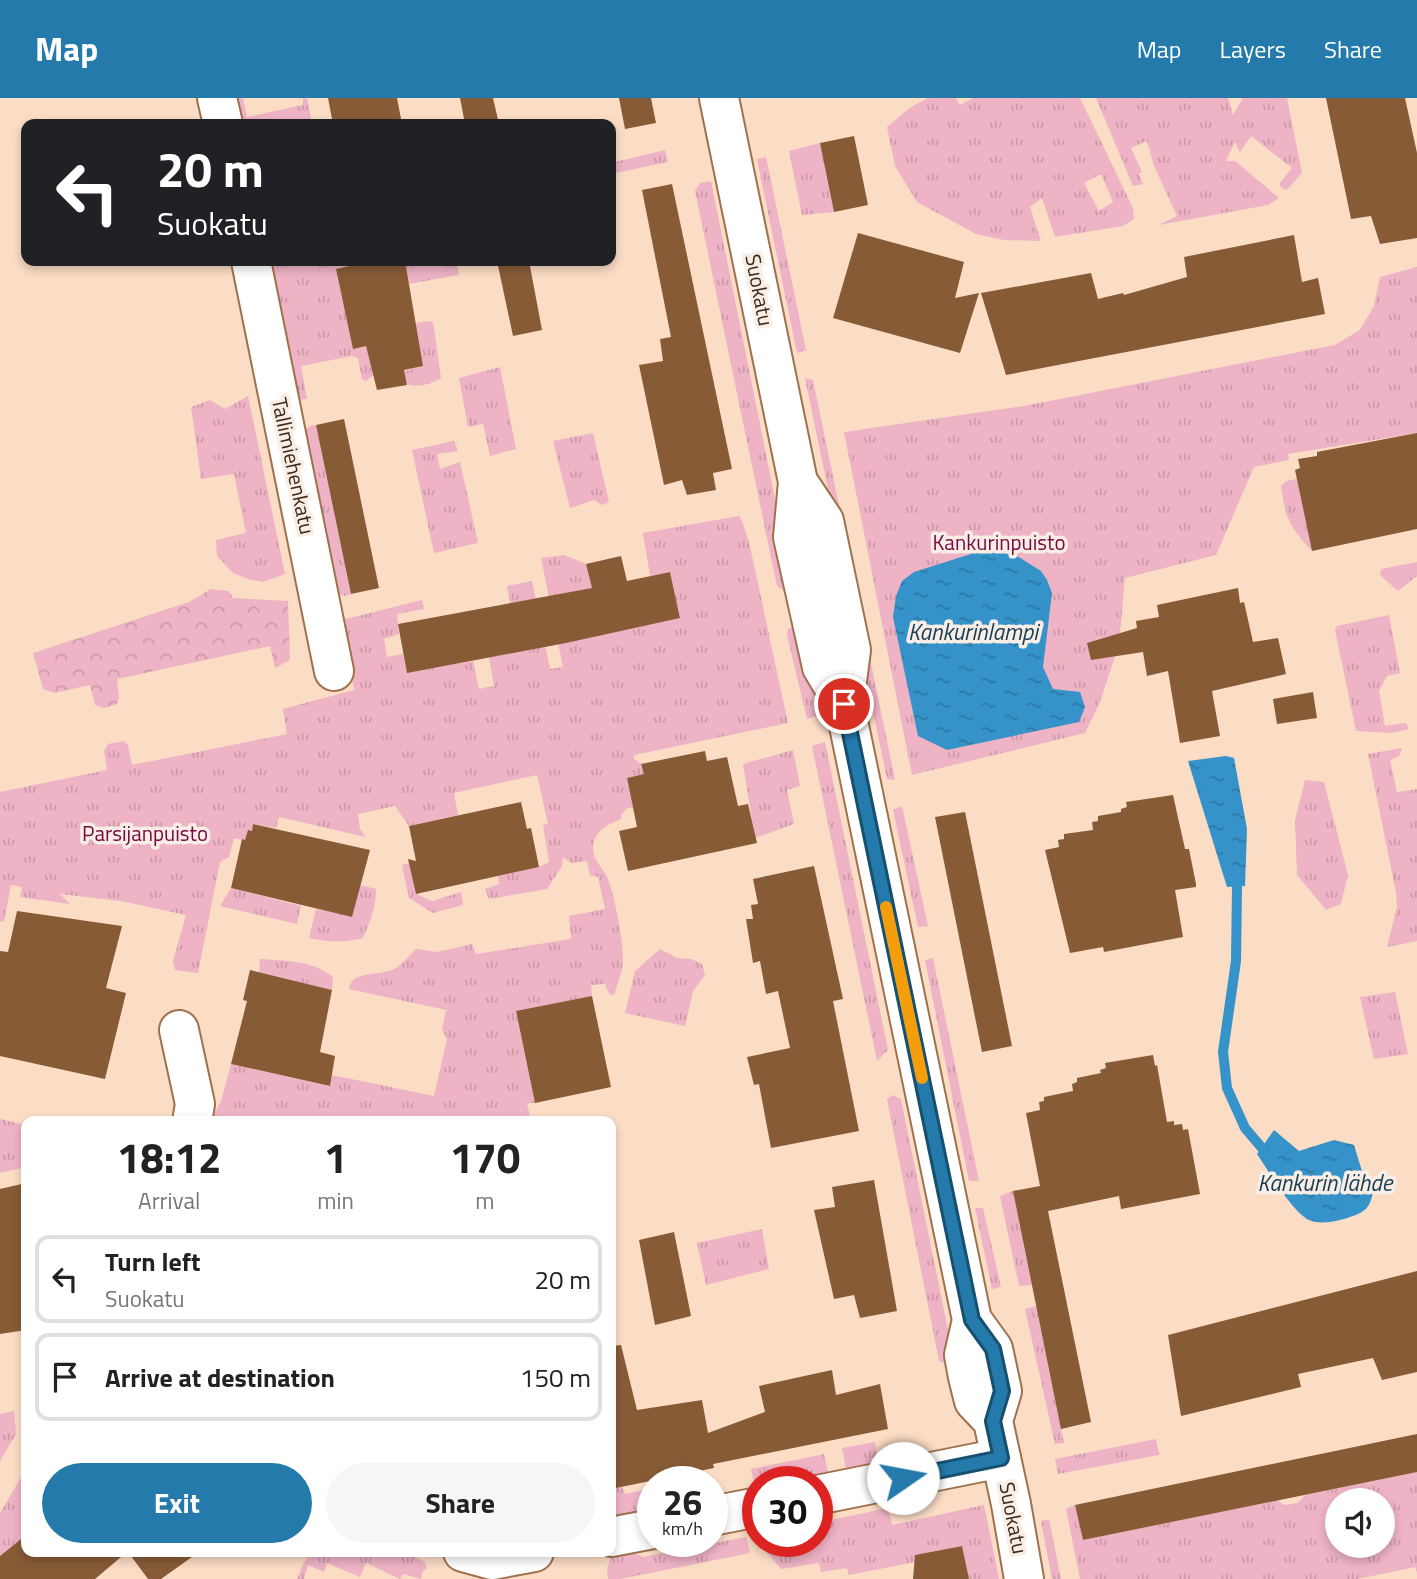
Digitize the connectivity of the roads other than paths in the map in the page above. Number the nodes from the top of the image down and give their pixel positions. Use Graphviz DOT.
graph roads {
  1 [pos="217,98"];
  2 [pos="719,98"];
  3 [pos="222,119"];
  4 [pos="252,266"];
  5 [pos="334,671"];
  6 [pos="178,1030"];
  7 [pos="193,1116"];
  8 [pos="1001,1458"];
  9 [pos="833,1492"];
  10 [pos="637,1532"];
  11 [pos="616,1536"];
  12 [pos="481,1557"];
  13 [pos="508,1557"];
  14 [pos="1025,1578"];
  1 -- 3 [label="street"];
  2 -- 8 [label="street, Suokatu"];
  4 -- 5 [label="street, Tallimiehenkatu"];
  6 -- 7 [label="street"];
  8 -- 9 [label="street"];
  8 -- 14 [label="street, Suokatu"];
  10 -- 11 [label="street"];
  12 -- 13 [label="street"];
}
